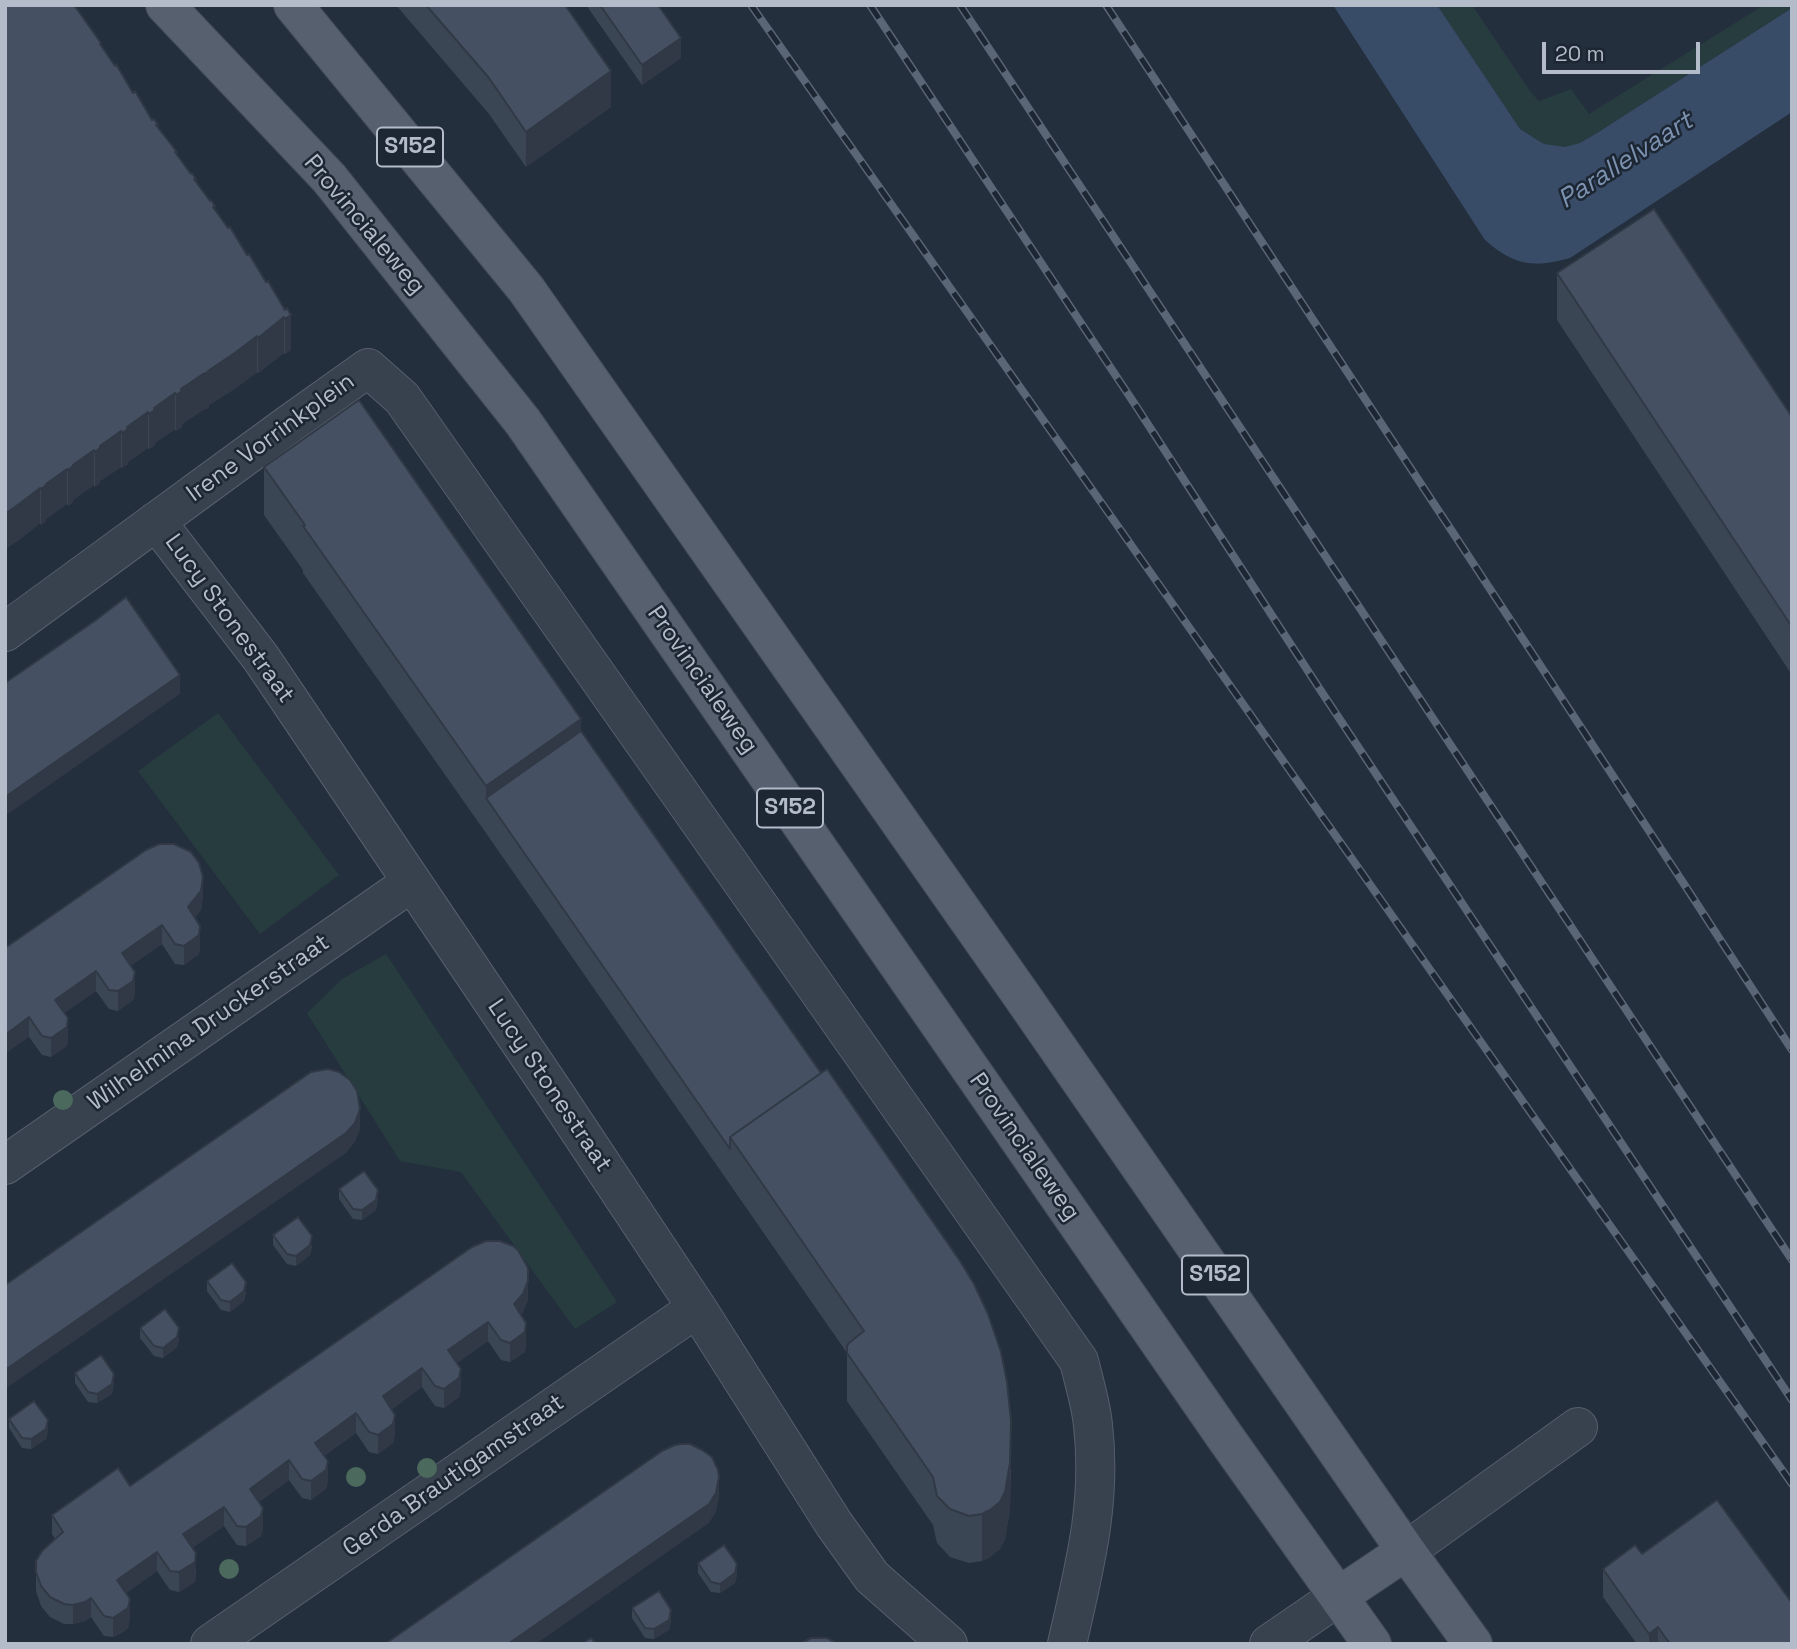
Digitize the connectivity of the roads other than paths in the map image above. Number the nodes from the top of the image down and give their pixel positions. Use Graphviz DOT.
graph roads {
  1 [pos="165,5"];
  2 [pos="293,5"];
  3 [pos="156,521"];
  4 [pos="5,632"];
  5 [pos="412,882"];
  6 [pos="5,1165"];
  7 [pos="697,1308"];
  8 [pos="1578,1427"];
  9 [pos="1406,1551"];
  10 [pos="1339,1596"];
  11 [pos="210,1644"];
  12 [pos="948,1644"];
  13 [pos="1067,1644"];
  14 [pos="1269,1644"];
  15 [pos="1372,1644"];
  16 [pos="1473,1644"];
  1 -- 10 [label="main road, Provincialeweg / S152"];
  2 -- 9 [label="main road, S152"];
  3 -- 4 [label="street, Irene Vorrinkplein"];
  3 -- 5 [label="street, Lucy Stonestraat"];
  3 -- 13 [label="street, Irene Vorrinkplein"];
  5 -- 6 [label="street, Wilhelmina Druckerstraat"];
  5 -- 7 [label="street, Lucy Stonestraat"];
  7 -- 11 [label="street, Gerda Brautigamstraat"];
  7 -- 12 [label="street, Lucy Stonestraat"];
  8 -- 9 [label="street"];
  9 -- 10 [label="main road"];
  9 -- 16 [label="main road, S152"];
  10 -- 14 [label="street"];
  10 -- 15 [label="main road, Provincialeweg / S152"];
}
